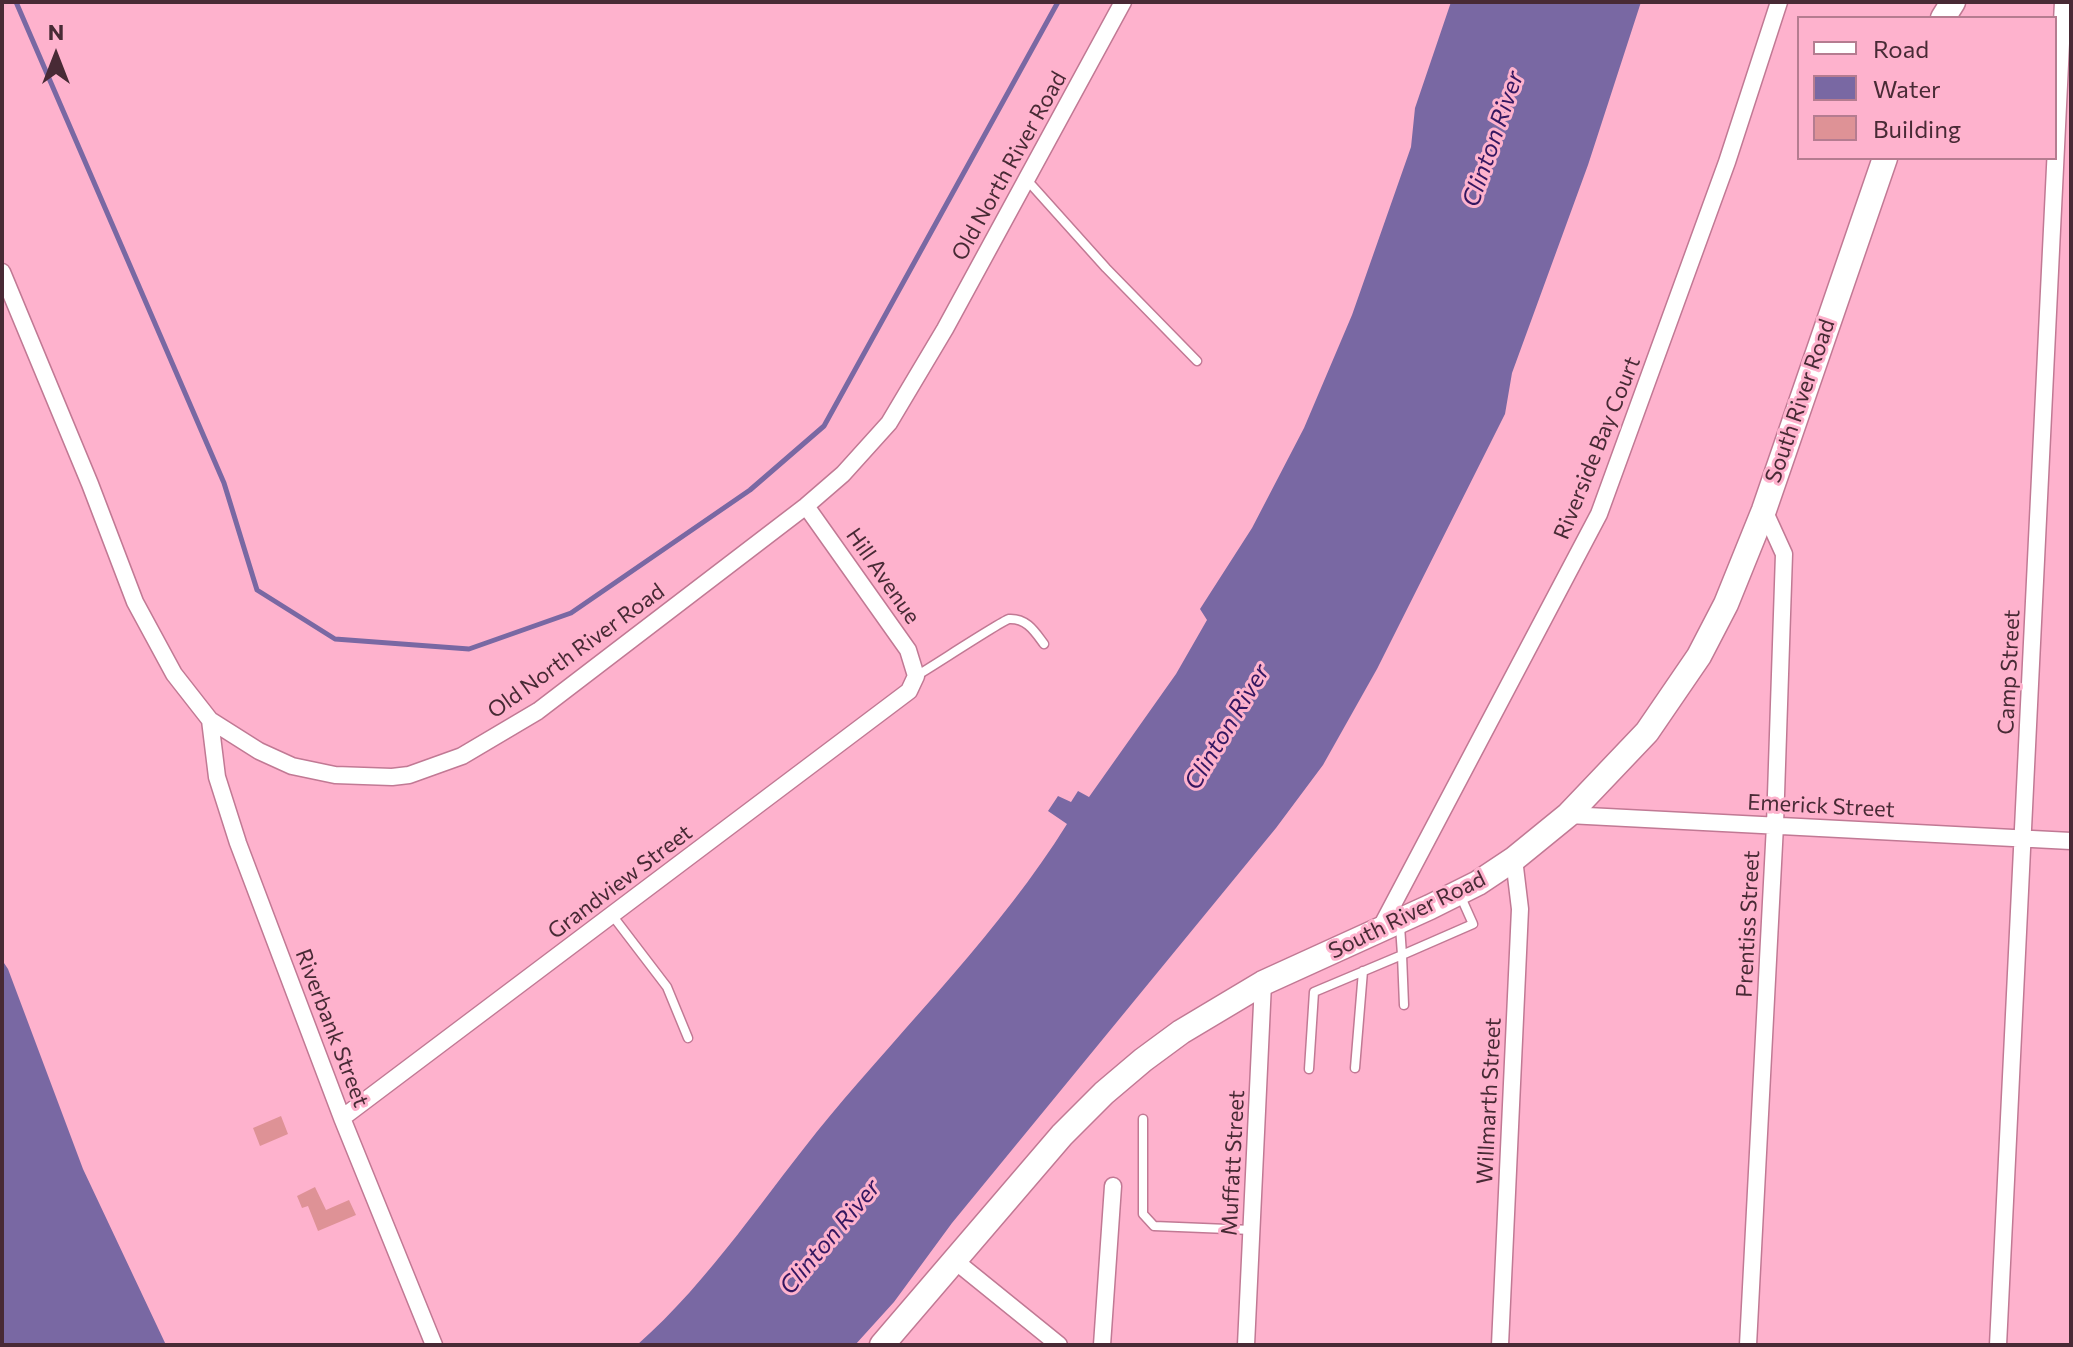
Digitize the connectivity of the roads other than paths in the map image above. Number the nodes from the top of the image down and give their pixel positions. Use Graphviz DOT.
graph roads {
  1 [pos="1123,2"];
  2 [pos="1779,2"];
  3 [pos="2063,2"];
  4 [pos="2057,127"];
  5 [pos="1884,160"];
  6 [pos="2055,160"];
  7 [pos="1027,179"];
  8 [pos="2,272"];
  9 [pos="1197,361"];
  10 [pos="806,506"];
  11 [pos="1764,510"];
  12 [pos="1044,644"];
  13 [pos="916,676"];
  14 [pos="210,720"];
  15 [pos="1568,815"];
  16 [pos="1775,825"];
  17 [pos="2023,838"];
  18 [pos="2071,841"];
  19 [pos="1514,859"];
  20 [pos="1459,893"];
  21 [pos="612,915"];
  22 [pos="1389,925"];
  23 [pos="1402,955"];
  24 [pos="1363,971"];
  25 [pos="1263,983"];
  26 [pos="1404,1005"];
  27 [pos="688,1038"];
  28 [pos="1355,1068"];
  29 [pos="1309,1069"];
  30 [pos="342,1118"];
  31 [pos="1143,1119"];
  32 [pos="1113,1186"];
  33 [pos="1252,1230"];
  34 [pos="954,1260"];
  35 [pos="434,1345"];
  36 [pos="882,1345"];
  37 [pos="1059,1345"];
  38 [pos="1102,1345"];
  39 [pos="1246,1345"];
  40 [pos="1500,1345"];
  41 [pos="1748,1345"];
  42 [pos="1998,1345"];
  1 -- 7 [label="street, Old North River Road"];
  2 -- 22 [label="street, Riverside Bay Court"];
  3 -- 4 [label="street, Camp Street"];
  5 -- 11 [label="street, South River Road"];
  6 -- 17 [label="street, Camp Street"];
  7 -- 9 [label="lane"];
  7 -- 10 [label="street, Old North River Road"];
  8 -- 14 [label="street, Old North River Road"];
  10 -- 13 [label="street, Hill Avenue"];
  10 -- 14 [label="street, Old North River Road"];
  11 -- 15 [label="street, South River Road"];
  11 -- 16 [label="street, Prentiss Street"];
  12 -- 13 [label="lane"];
  13 -- 21 [label="street, Grandview Street"];
  14 -- 30 [label="street, Riverbank Street"];
  15 -- 16 [label="street, Emerick Street"];
  15 -- 19 [label="street, South River Road"];
  16 -- 17 [label="street, Emerick Street"];
  16 -- 41 [label="street, Prentiss Street"];
  17 -- 18 [label="street, Emerick Street"];
  17 -- 42 [label="street, Camp Street"];
  19 -- 20 [label="street, South River Road"];
  19 -- 40 [label="street, Willmarth Street"];
  20 -- 22 [label="street, South River Road"];
  20 -- 23 [label="lane"];
  21 -- 27 [label="lane"];
  21 -- 30 [label="street, Grandview Street"];
  22 -- 23 [label="lane"];
  22 -- 25 [label="street, South River Road"];
  23 -- 24 [label="lane"];
  23 -- 26 [label="lane"];
  24 -- 28 [label="lane"];
  24 -- 29 [label="lane"];
  25 -- 33 [label="street, Muffatt Street"];
  25 -- 34 [label="street, South River Road"];
  30 -- 35 [label="street, Riverbank Street"];
  31 -- 33 [label="lane"];
  32 -- 38 [label="street"];
  33 -- 39 [label="street, Muffatt Street"];
  34 -- 36 [label="street, South River Road"];
  34 -- 37 [label="street"];
}
